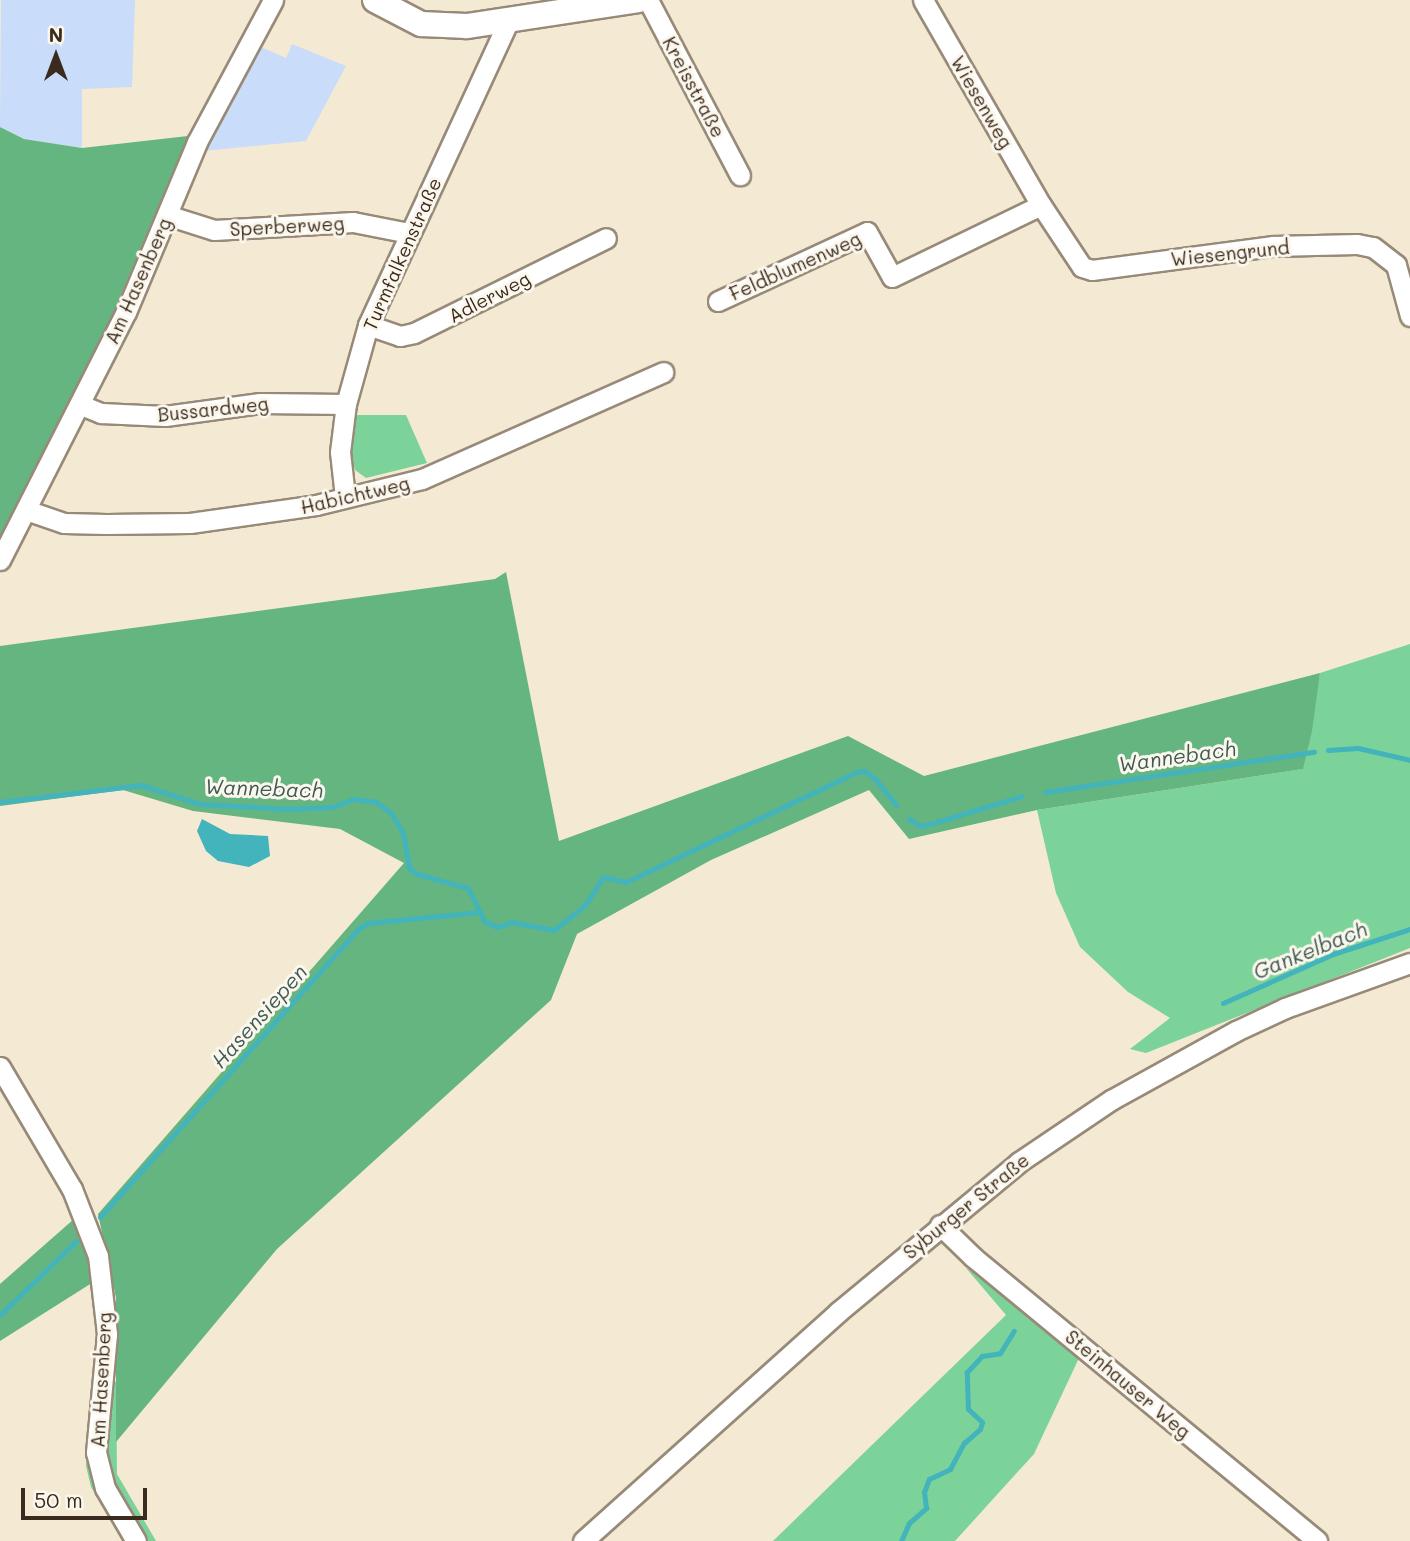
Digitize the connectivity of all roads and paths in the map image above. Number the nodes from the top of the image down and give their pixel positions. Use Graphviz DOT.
graph roads {
  1 [pos="273,0"];
  2 [pos="375,0"];
  3 [pos="638,0"];
  4 [pos="648,0"];
  5 [pos="923,0"];
  6 [pos="508,22"];
  7 [pos="740,174"];
  8 [pos="1041,205"];
  9 [pos="167,215"];
  10 [pos="409,233"];
  11 [pos="606,238"];
  12 [pos="718,301"];
  13 [pos="1410,316"];
  14 [pos="368,325"];
  15 [pos="663,372"];
  16 [pos="346,404"];
  17 [pos="81,405"];
  18 [pos="345,497"];
  19 [pos="26,510"];
  20 [pos="0,561"];
  21 [pos="1410,963"];
  22 [pos="0,1068"];
  23 [pos="940,1225"];
  24 [pos="136,1541"];
  25 [pos="583,1541"];
  26 [pos="1317,1541"];
  1 -- 9 [label="street, Am Hasenberg"];
  2 -- 6 [label="main road"];
  3 -- 6 [label="main road"];
  4 -- 7 [label="street, Kreisstraße"];
  5 -- 8 [label="street, Wiesenweg"];
  6 -- 10 [label="street, Turmfalkenstraße"];
  8 -- 12 [label="street, Feldblumenweg"];
  8 -- 13 [label="street, Wiesengrund"];
  9 -- 10 [label="street, Sperberweg"];
  9 -- 17 [label="street, Am Hasenberg"];
  10 -- 14 [label="street, Turmfalkenstraße"];
  11 -- 14 [label="street, Adlerweg"];
  14 -- 16 [label="street, Turmfalkenstraße"];
  15 -- 18 [label="street, Habichtweg"];
  16 -- 17 [label="street, Bussardweg"];
  16 -- 18 [label="street, Turmfalkenstraße"];
  17 -- 19 [label="street, Am Hasenberg"];
  18 -- 19 [label="street, Habichtweg"];
  19 -- 20 [label="street, Am Hasenberg"];
  21 -- 23 [label="street, Syburger Straße"];
  22 -- 24 [label="street, Am Hasenberg"];
  23 -- 25 [label="street, Syburger Straße"];
  23 -- 26 [label="street, Steinhauser Weg"];
}
